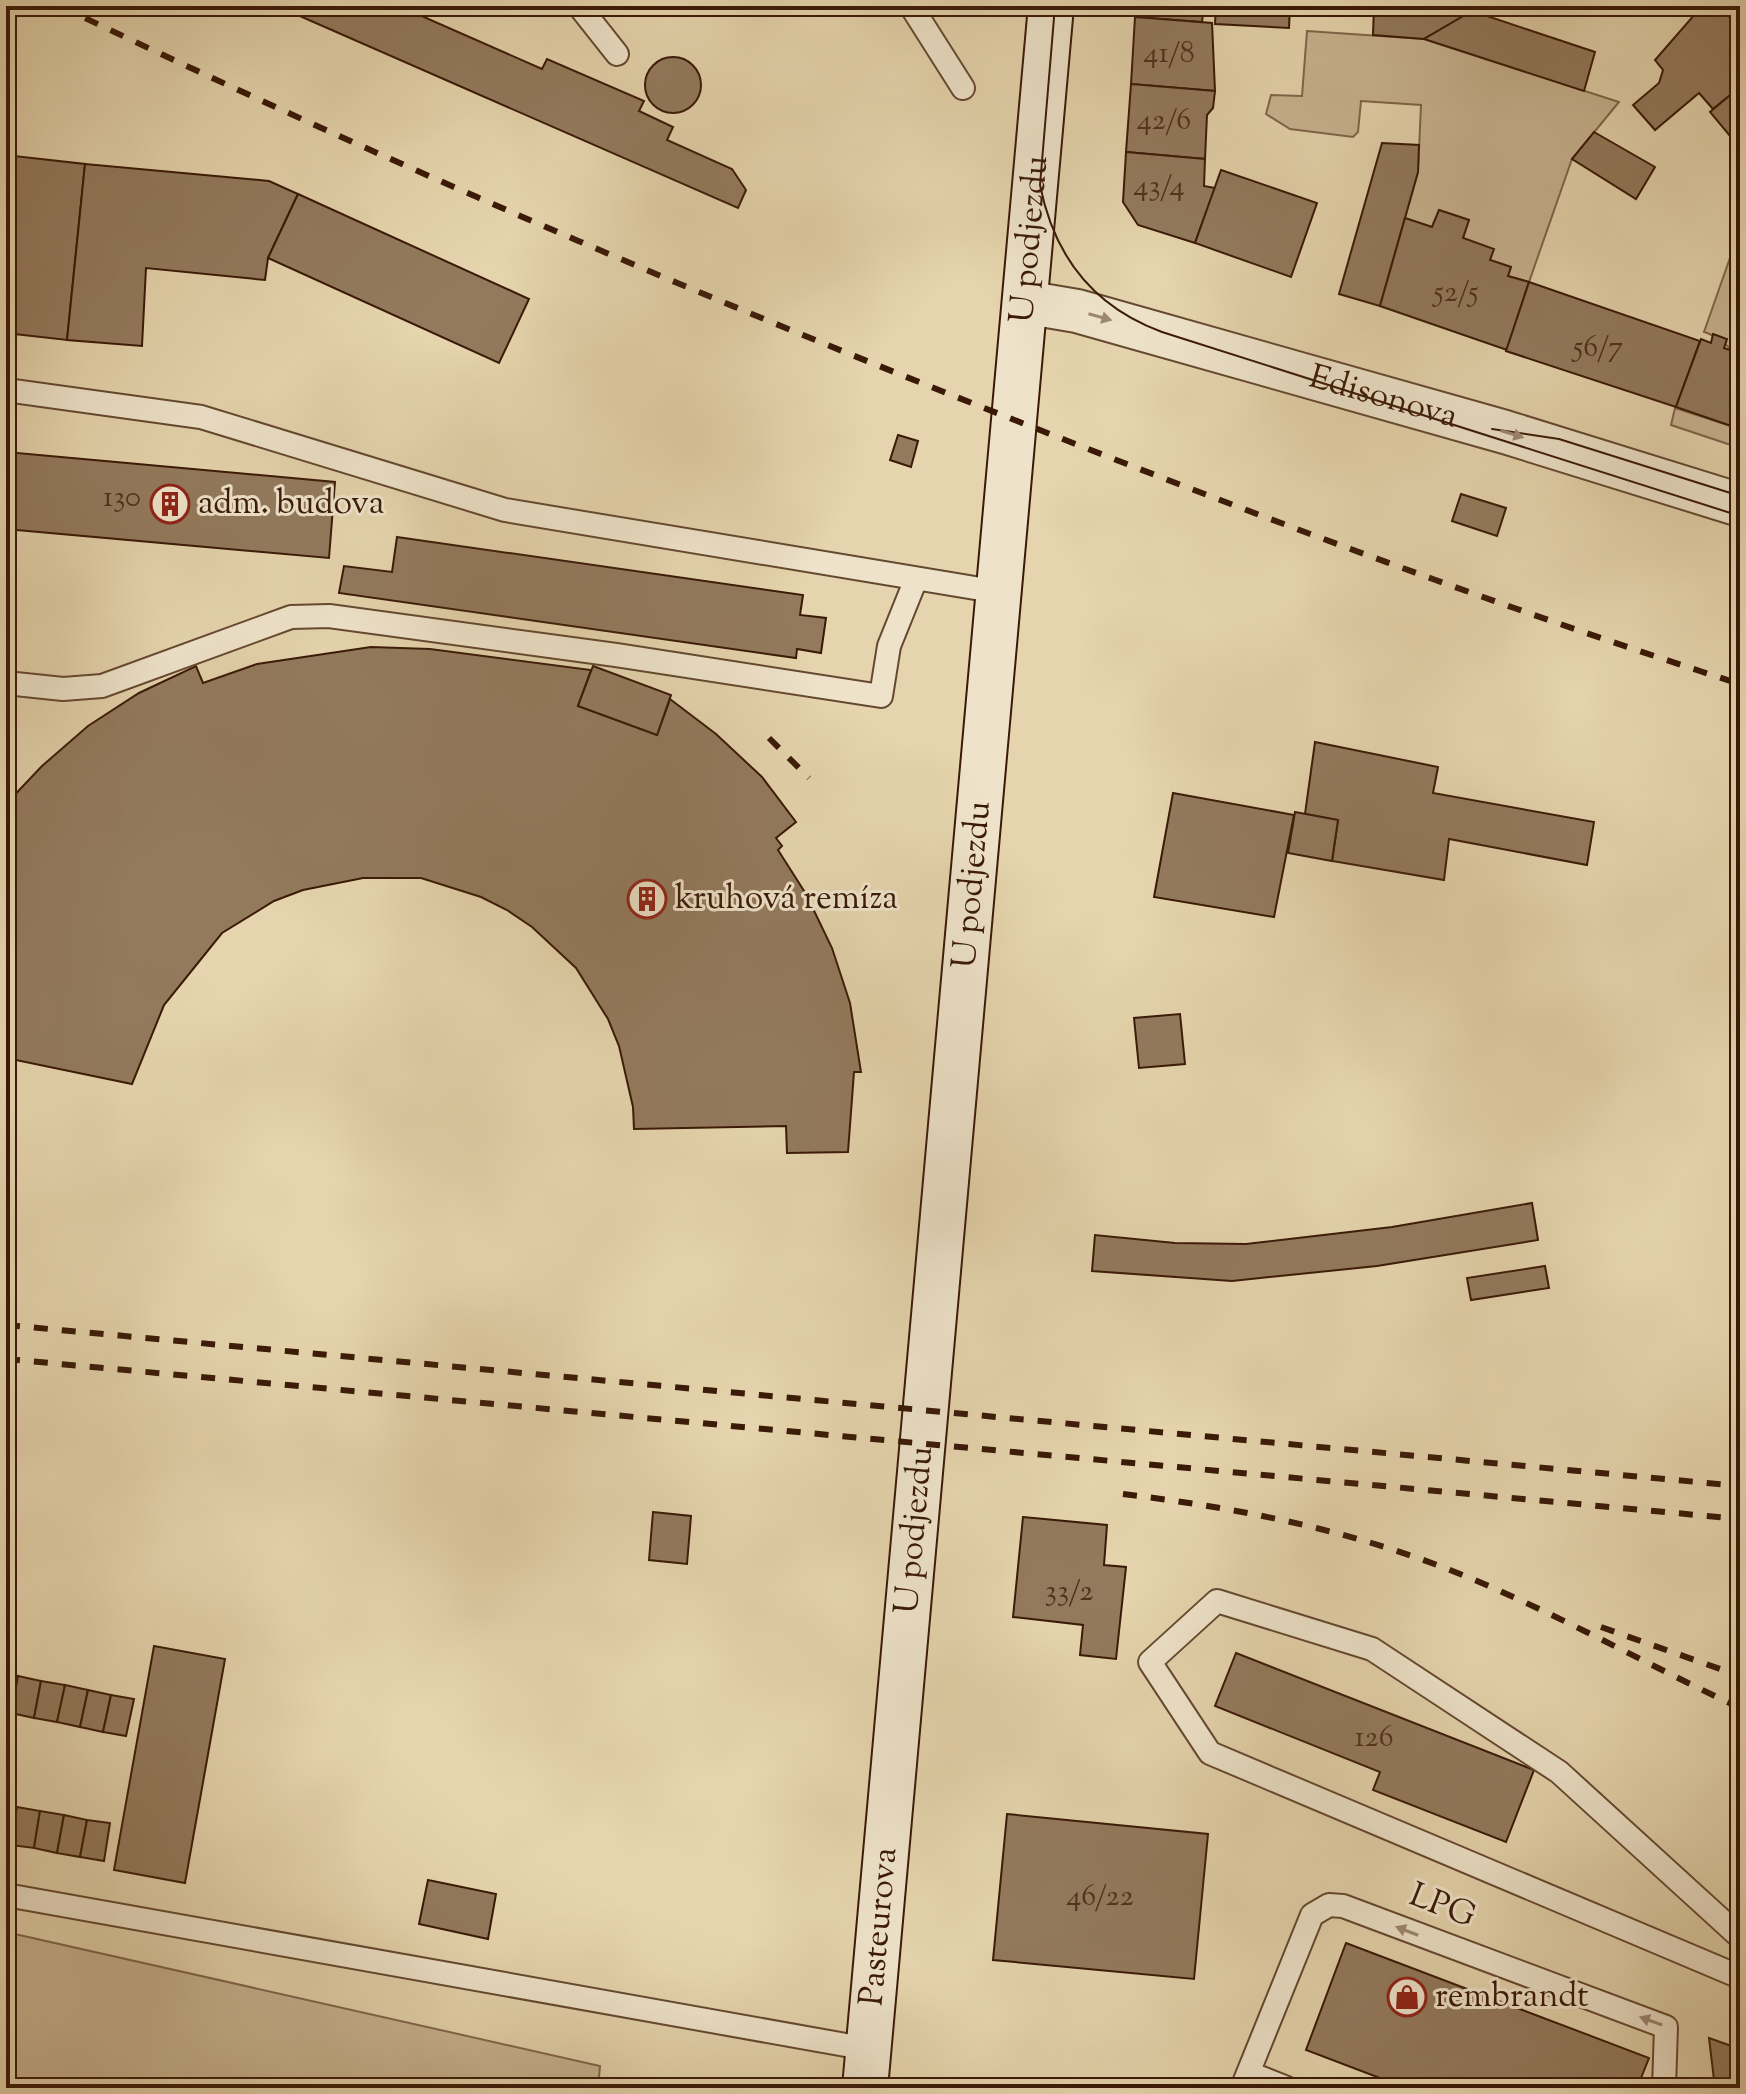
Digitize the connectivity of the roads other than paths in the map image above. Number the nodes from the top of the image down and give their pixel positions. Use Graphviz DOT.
graph roads {
  1 [pos="579,6"];
  2 [pos="911,6"];
  3 [pos="1051,6"];
  4 [pos="617,54"];
  5 [pos="963,88"];
  6 [pos="1024,302"];
  7 [pos="6,390"];
  8 [pos="1740,505"];
  9 [pos="916,579"];
  10 [pos="999,592"];
  11 [pos="6,683"];
  12 [pos="894,1763"];
  13 [pos="6,1895"];
  14 [pos="1740,1937"];
  15 [pos="1740,1977"];
  16 [pos="867,2068"];
  17 [pos="1246,2080"];
  18 [pos="1287,2088"];
  19 [pos="1664,2088"];
  1 -- 4 [label="lane"];
  2 -- 5 [label="lane"];
  3 -- 6 [label="main road, U podjezdu"];
  6 -- 8 [label="street, Edisonova, one-way"];
  6 -- 10 [label="main road, U podjezdu"];
  7 -- 9 [label="lane"];
  9 -- 10 [label="lane"];
  9 -- 11 [label="lane"];
  10 -- 12 [label="main road, U podjezdu"];
  12 -- 16 [label="main road, Pasteurova"];
  13 -- 16 [label="lane"];
  14 -- 15 [label="lane"];
  17 -- 18 [label="lane"];
  19 -- 17 [label="lane, LPG, one-way"];
}
